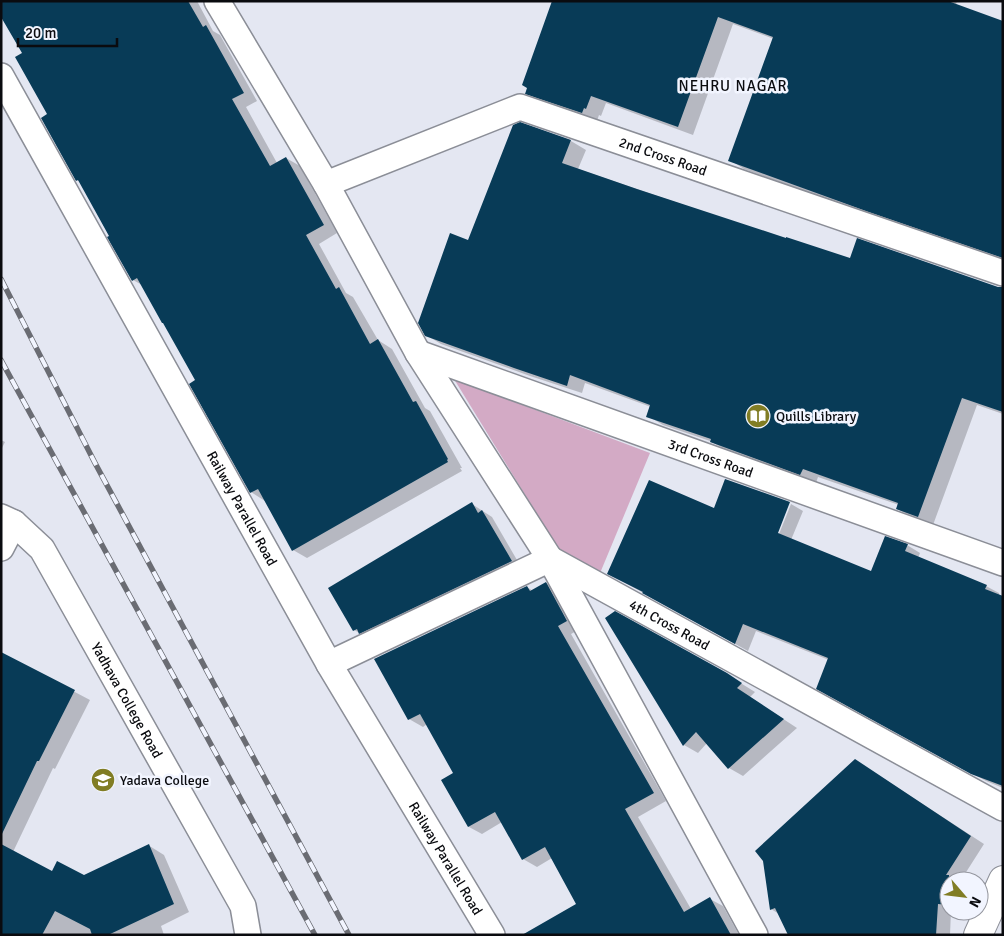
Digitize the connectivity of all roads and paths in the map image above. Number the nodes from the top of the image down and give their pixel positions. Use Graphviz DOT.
graph roads {
  1 [pos="217,1"];
  2 [pos="1,76"];
  3 [pos="326,184"];
  4 [pos="1003,273"];
  5 [pos="418,353"];
  6 [pos="8,520"];
  7 [pos="1,548"];
  8 [pos="550,559"];
  9 [pos="1003,563"];
  10 [pos="330,664"];
  11 [pos="1003,808"];
  12 [pos="1003,880"];
  13 [pos="248,935"];
  14 [pos="492,935"];
  15 [pos="755,935"];
  16 [pos="978,935"];
  1 -- 3 [label="street"];
  2 -- 10 [label="street, Railway Parallel Road"];
  3 -- 4 [label="street, 2nd Cross Road"];
  3 -- 5 [label="street"];
  5 -- 8 [label="street"];
  5 -- 9 [label="street, 3rd Cross Road"];
  6 -- 7 [label="street"];
  6 -- 13 [label="street, Yadhava College Road"];
  8 -- 10 [label="street"];
  8 -- 11 [label="street, 4th Cross Road"];
  8 -- 15 [label="street"];
  10 -- 14 [label="street, Railway Parallel Road"];
  12 -- 16 [label="main road"];
}
